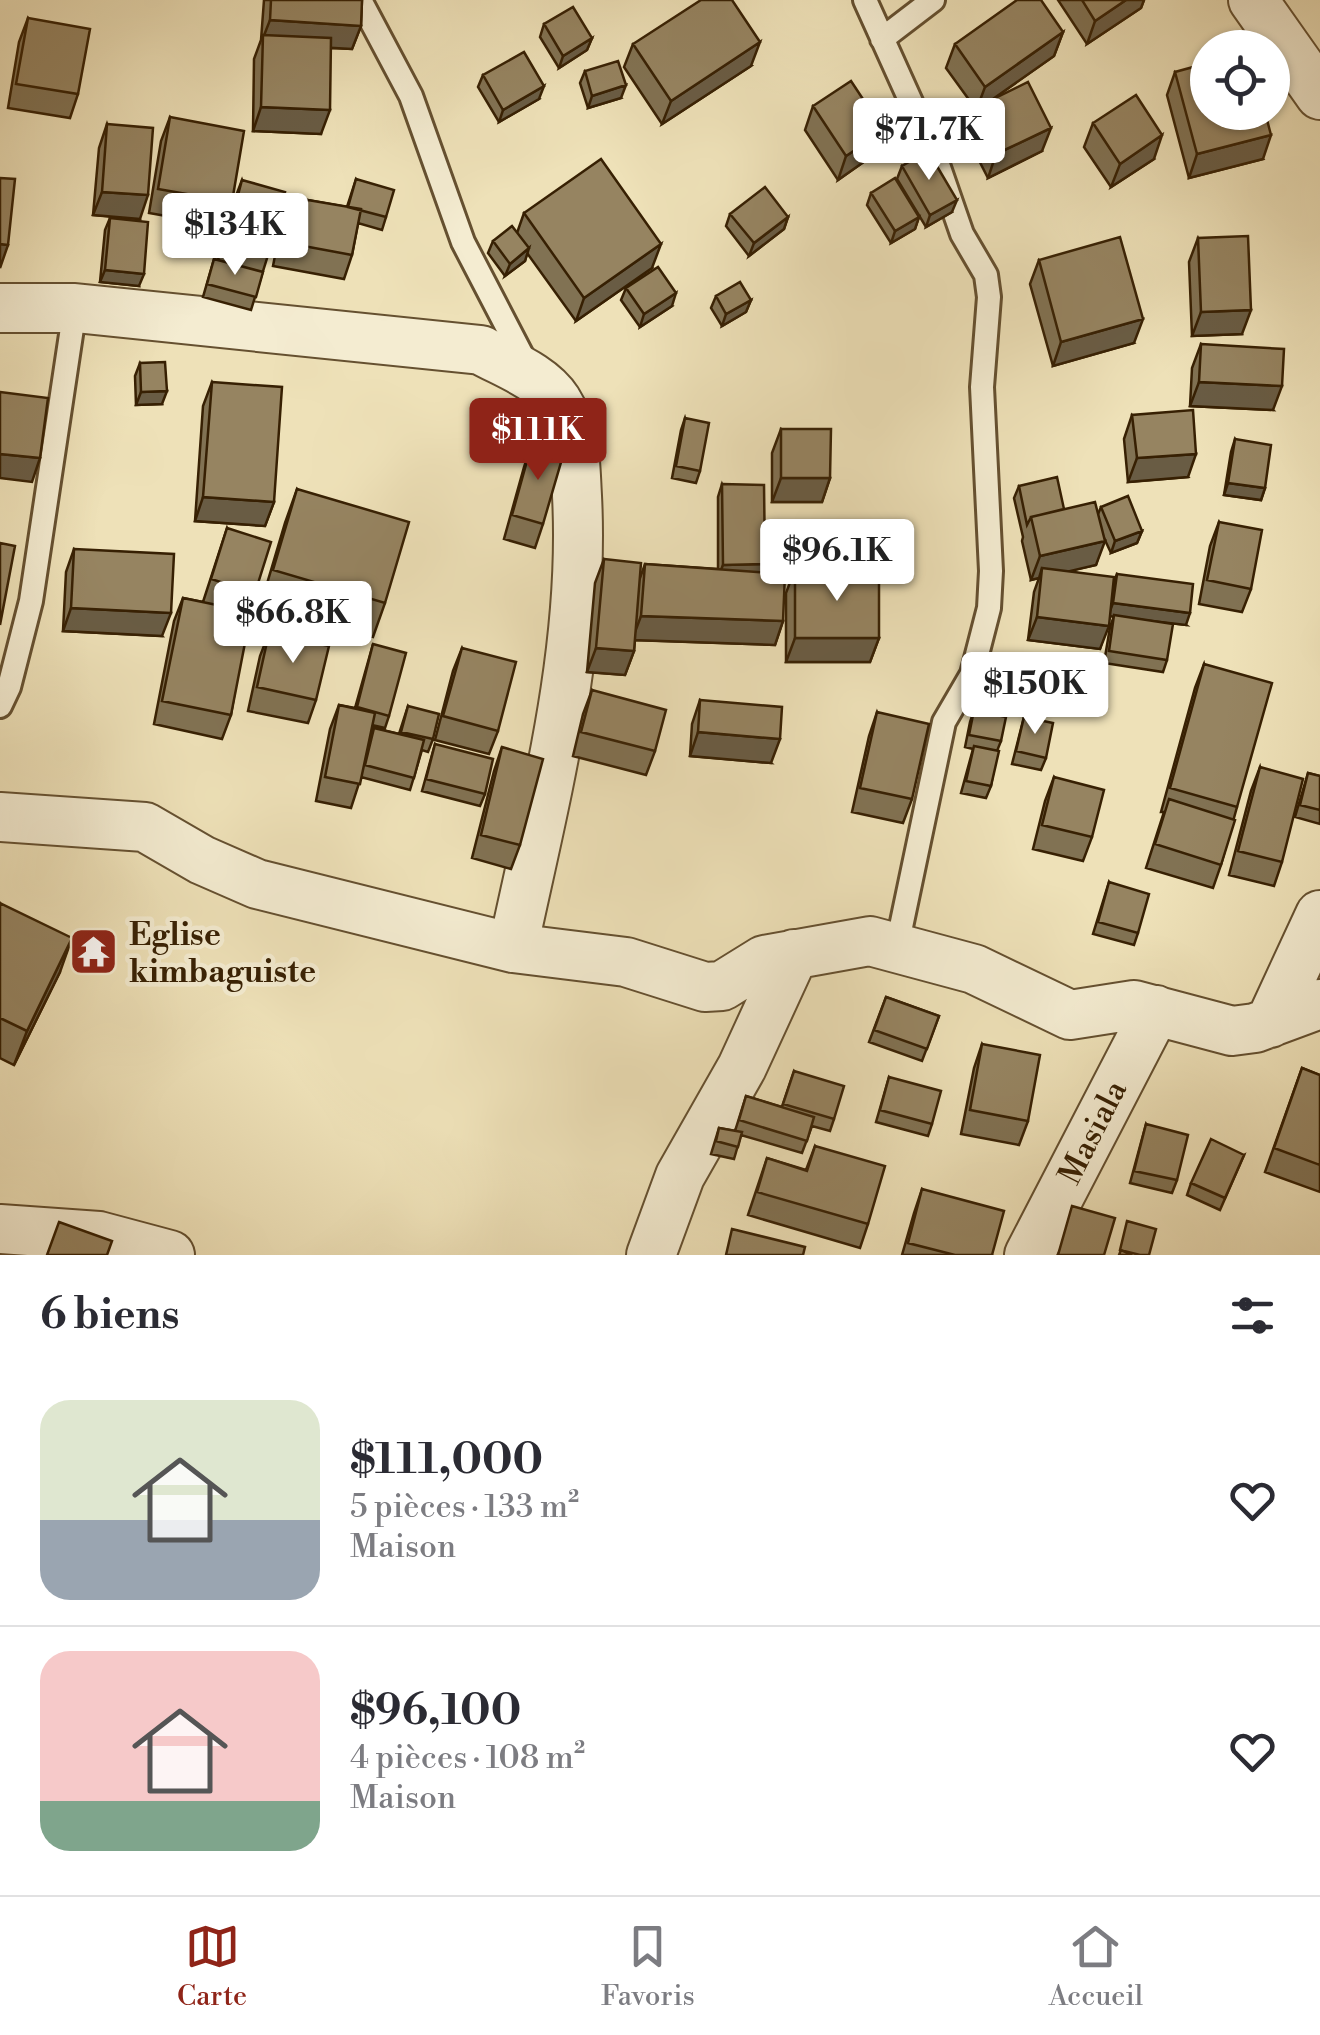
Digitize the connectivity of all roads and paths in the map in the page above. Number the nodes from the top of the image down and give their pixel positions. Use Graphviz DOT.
graph roads {
  1 [pos="360,0"];
  2 [pos="865,0"];
  3 [pos="933,0"];
  4 [pos="1253,0"];
  5 [pos="882,39"];
  6 [pos="1320,95"];
  7 [pos="498,304"];
  8 [pos="0,308"];
  9 [pos="75,308"];
  10 [pos="481,350"];
  11 [pos="533,378"];
  12 [pos="0,706"];
  13 [pos="0,817"];
  14 [pos="1320,916"];
  15 [pos="896,946"];
  16 [pos="514,948"];
  17 [pos="794,954"];
  18 [pos="1320,1004"];
  19 [pos="1156,1010"];
  20 [pos="1270,1023"];
  21 [pos="0,1229"];
  22 [pos="170,1255"];
  23 [pos="651,1255"];
  24 [pos="1029,1255"];
  1 -- 7 [label="lane"];
  2 -- 5 [label="lane"];
  3 -- 5 [label="lane"];
  4 -- 6 [label="street"];
  5 -- 15 [label="lane"];
  7 -- 10 [label="lane"];
  7 -- 11 [label="lane"];
  8 -- 9 [label="street"];
  9 -- 10 [label="street"];
  9 -- 12 [label="lane"];
  10 -- 11 [label="street"];
  11 -- 16 [label="street"];
  13 -- 16 [label="street"];
  14 -- 20 [label="street"];
  15 -- 17 [label="street"];
  15 -- 19 [label="street"];
  16 -- 17 [label="street"];
  17 -- 23 [label="street"];
  18 -- 20 [label="street"];
  19 -- 20 [label="street"];
  19 -- 24 [label="street, Masiala"];
  21 -- 22 [label="street"];
}
